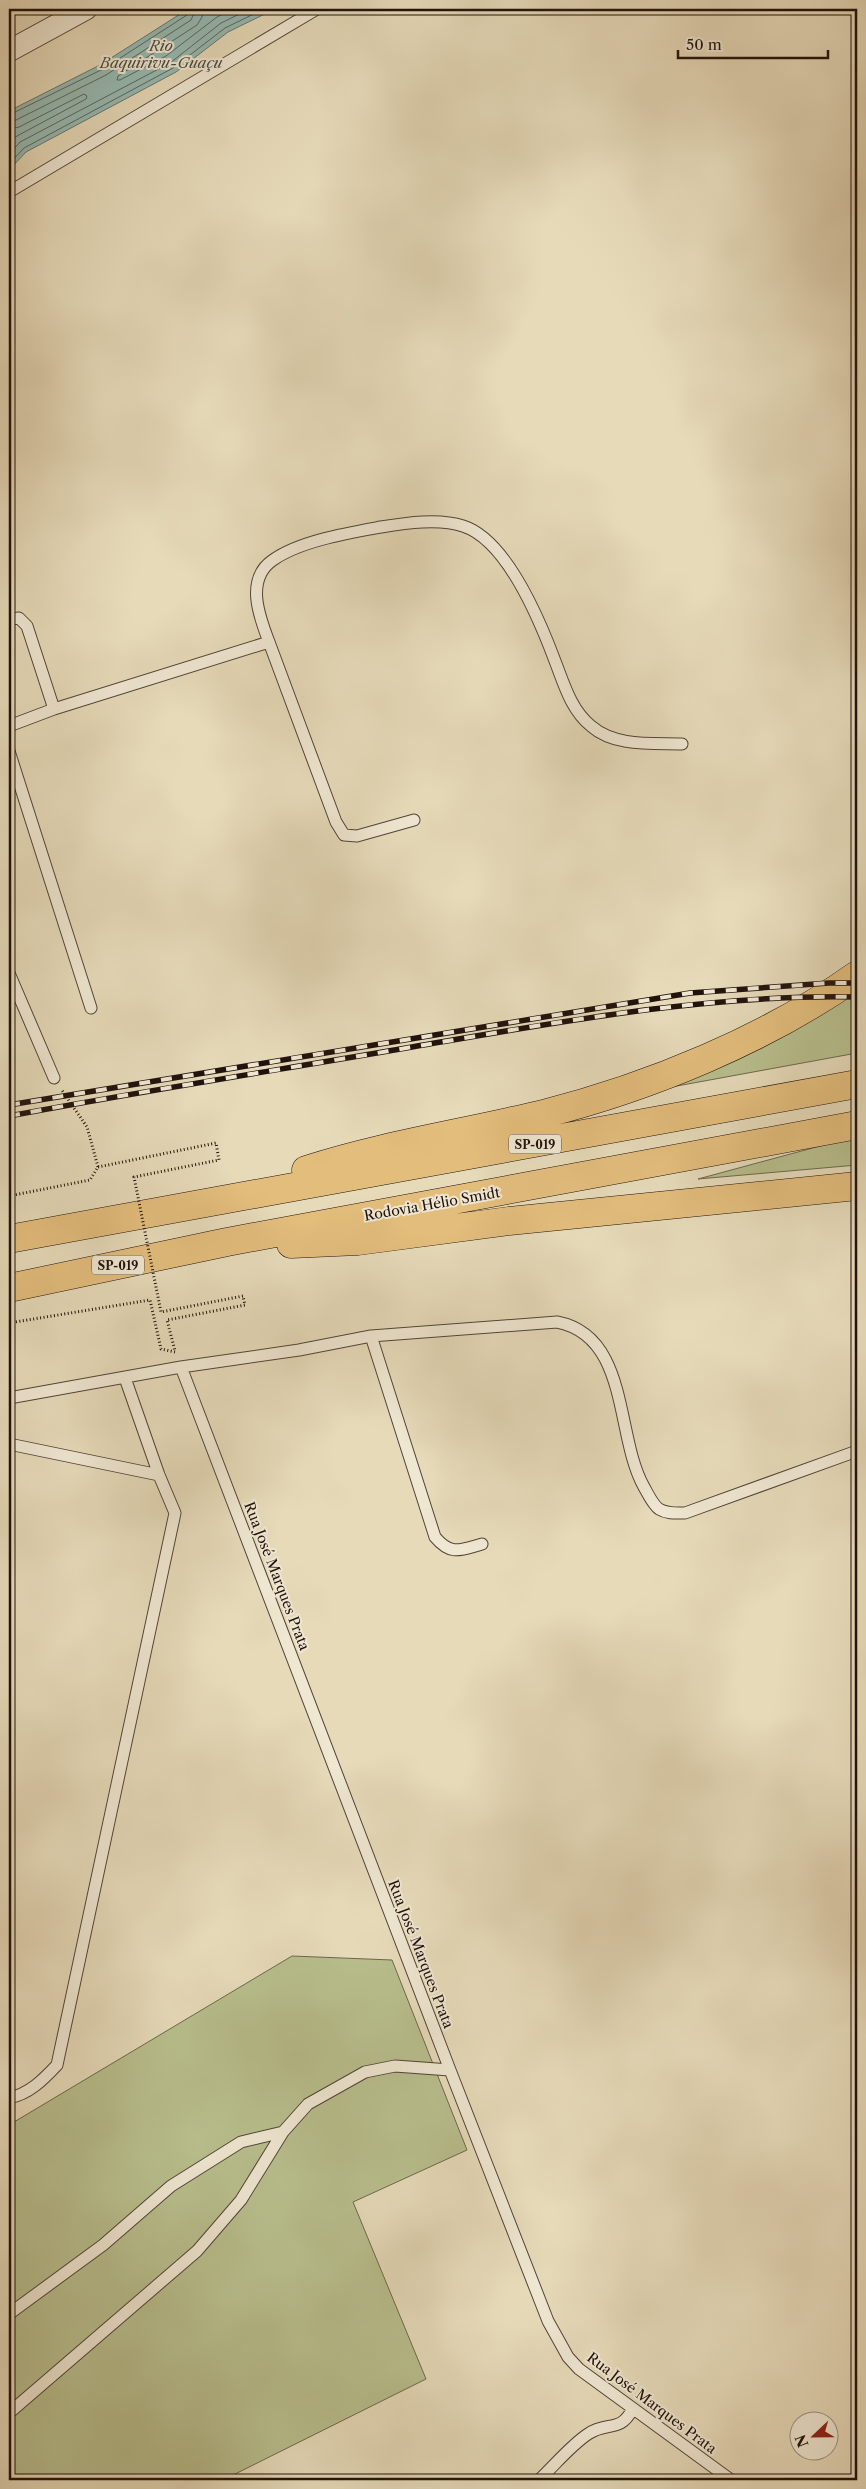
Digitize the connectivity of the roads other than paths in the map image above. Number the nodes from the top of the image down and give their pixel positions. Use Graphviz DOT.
graph roads {
  1 [pos="86,9"];
  2 [pos="317,9"];
  3 [pos="9,51"];
  4 [pos="9,192"];
  5 [pos="9,619"];
  6 [pos="269,642"];
  7 [pos="54,709"];
  8 [pos="9,726"];
  9 [pos="682,744"];
  10 [pos="9,751"];
  11 [pos="414,820"];
  12 [pos="9,973"];
  13 [pos="857,975"];
  14 [pos="91,1008"];
  15 [pos="54,1078"];
  16 [pos="857,1084"];
  17 [pos="857,1126"];
  18 [pos="857,1186"];
  19 [pos="212,1201"];
  20 [pos="9,1239"];
  21 [pos="227,1242"];
  22 [pos="9,1288"];
  23 [pos="371,1336"];
  24 [pos="181,1367"];
  25 [pos="125,1378"];
  26 [pos="9,1398"];
  27 [pos="9,1444"];
  28 [pos="857,1451"];
  29 [pos="159,1475"];
  30 [pos="482,1544"];
  31 [pos="450,2070"];
  32 [pos="9,2098"];
  33 [pos="283,2132"];
  34 [pos="9,2314"];
  35 [pos="632,2410"];
  36 [pos="9,2413"];
  37 [pos="539,2480"];
  38 [pos="731,2480"];
  1 -- 3 [label="street"];
  2 -- 4 [label="lane"];
  5 -- 7 [label="lane"];
  6 -- 7 [label="lane"];
  6 -- 9 [label="lane"];
  6 -- 11 [label="lane"];
  7 -- 8 [label="lane"];
  10 -- 14 [label="lane"];
  12 -- 15 [label="lane"];
  13 -- 19 [label="highway"];
  16 -- 19 [label="highway, SP-019"];
  17 -- 21 [label="highway, Rodovia Hélio Smidt / SP-019"];
  18 -- 21 [label="highway"];
  19 -- 20 [label="highway, SP-019"];
  21 -- 22 [label="highway, Rodovia Hélio Smidt / SP-019"];
  23 -- 24 [label="lane"];
  23 -- 28 [label="lane"];
  23 -- 30 [label="lane"];
  24 -- 25 [label="lane"];
  24 -- 31 [label="lane, Rua José Marques Prata"];
  25 -- 26 [label="lane"];
  25 -- 29 [label="lane"];
  27 -- 29 [label="lane"];
  29 -- 32 [label="lane"];
  31 -- 33 [label="lane"];
  31 -- 35 [label="lane, Rua José Marques Prata"];
  33 -- 34 [label="lane"];
  33 -- 36 [label="lane"];
  35 -- 37 [label="lane"];
  35 -- 38 [label="lane, Rua José Marques Prata"];
}
